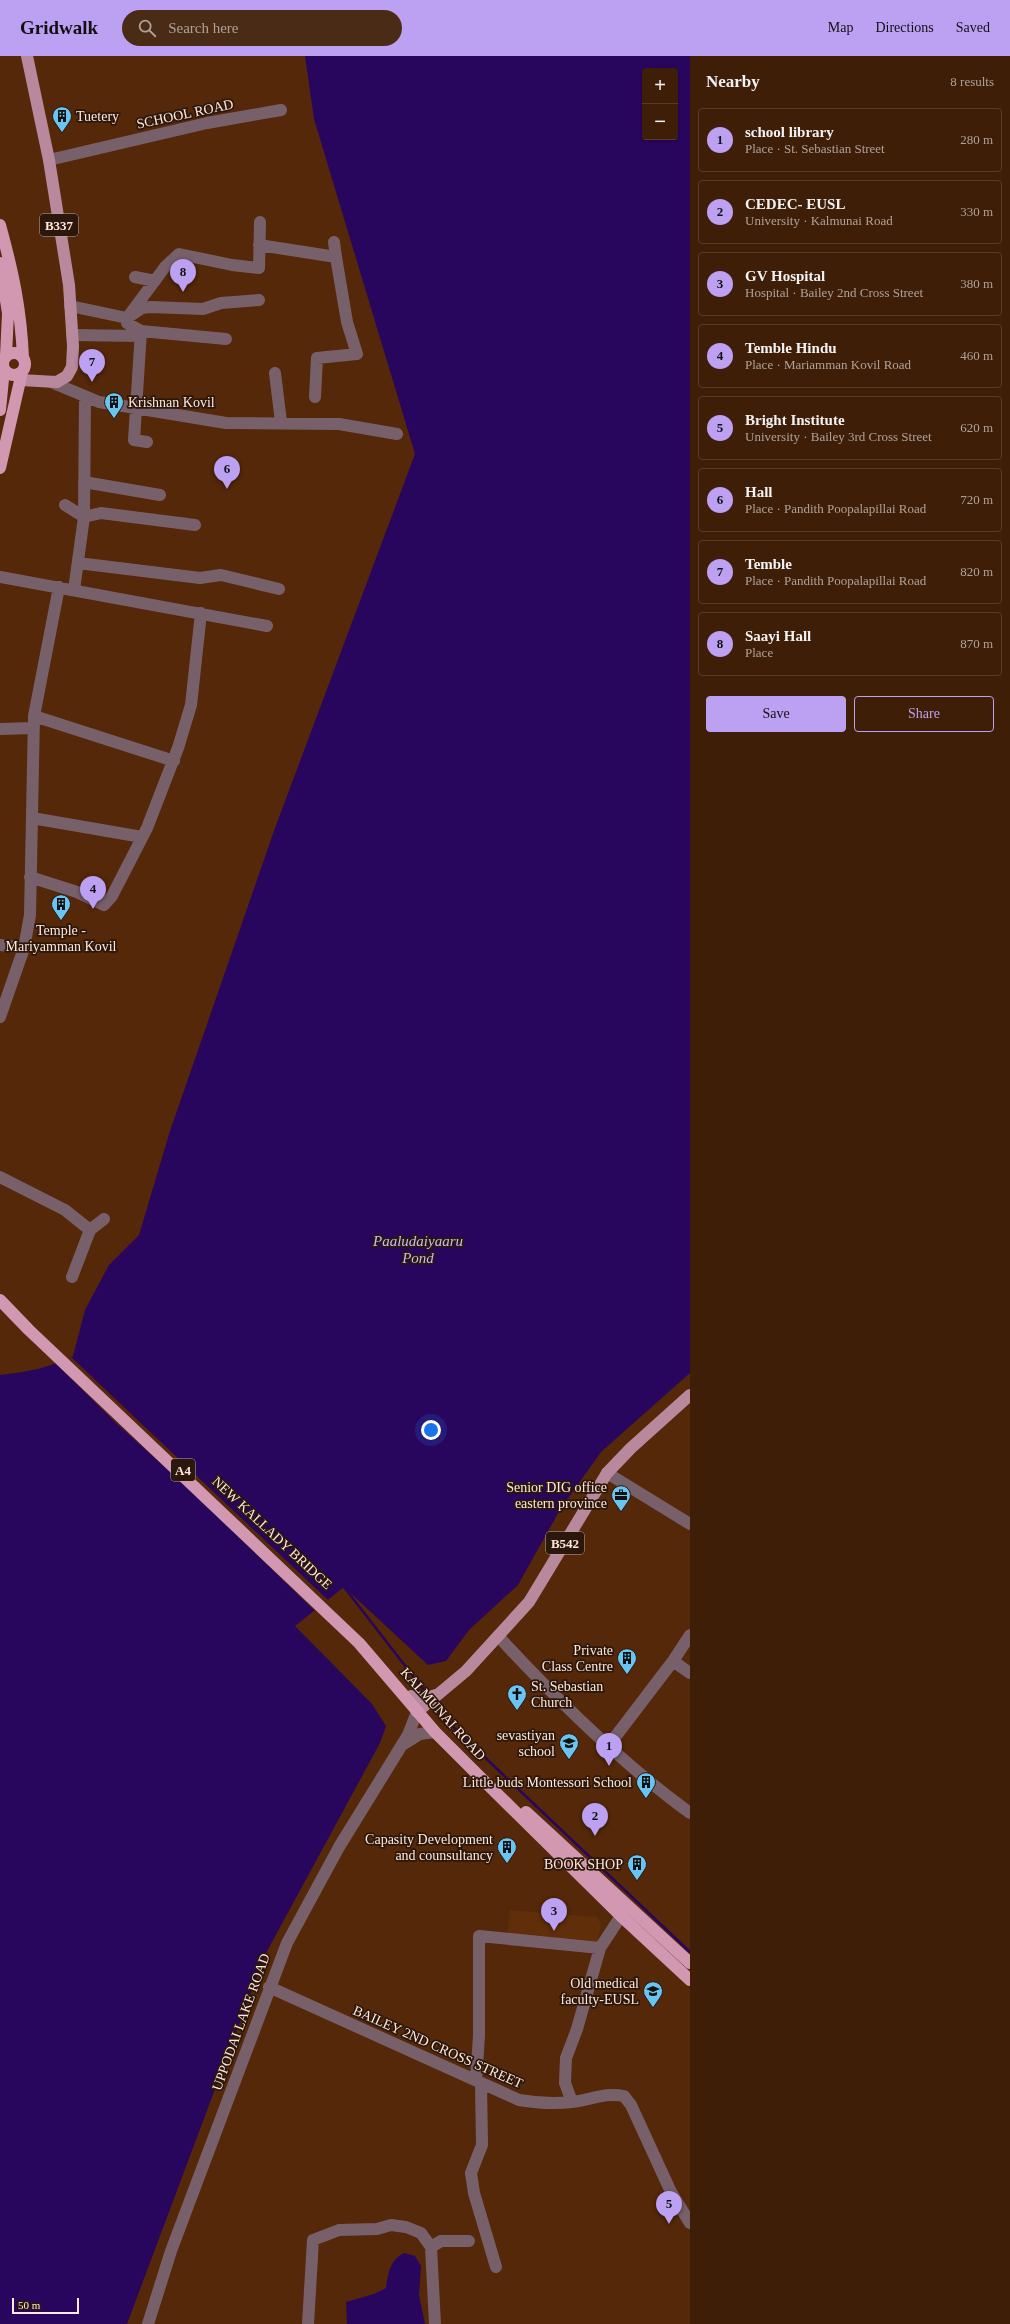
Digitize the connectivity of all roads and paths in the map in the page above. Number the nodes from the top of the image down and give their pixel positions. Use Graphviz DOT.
graph roads {
  1 [pos="27,56"];
  2 [pos="281,110"];
  3 [pos="49,160"];
  4 [pos="260,222"];
  5 [pos="0,225"];
  6 [pos="334,242"];
  7 [pos="259,246"];
  8 [pos="336,257"];
  9 [pos="0,263"];
  10 [pos="135,277"];
  11 [pos="154,282"];
  12 [pos="260,300"];
  13 [pos="70,306"];
  14 [pos="126,318"];
  15 [pos="141,333"];
  16 [pos="72,335"];
  17 [pos="226,339"];
  18 [pos="6,356"];
  19 [pos="22,370"];
  20 [pos="275,373"];
  21 [pos="2,374"];
  22 [pos="48,381"];
  23 [pos="85,397"];
  24 [pos="315,397"];
  25 [pos="136,408"];
  26 [pos="0,410"];
  27 [pos="281,422"];
  28 [pos="397,434"];
  29 [pos="147,442"];
  30 [pos="0,468"];
  31 [pos="84,482"];
  32 [pos="160,495"];
  33 [pos="65,505"];
  34 [pos="84,517"];
  35 [pos="195,525"];
  36 [pos="78,563"];
  37 [pos="0,577"];
  38 [pos="59,587"];
  39 [pos="279,589"];
  40 [pos="74,590"];
  41 [pos="201,613"];
  42 [pos="267,626"];
  43 [pos="34,722"];
  44 [pos="0,729"];
  45 [pos="174,761"];
  46 [pos="32,818"];
  47 [pos="142,837"];
  48 [pos="30,876"];
  49 [pos="0,945"];
  50 [pos="24,948"];
  51 [pos="0,1017"];
  52 [pos="0,1177"];
  53 [pos="104,1219"];
  54 [pos="90,1230"];
  55 [pos="72,1277"];
  56 [pos="0,1291"];
  57 [pos="0,1300"];
  58 [pos="31,1328"];
  59 [pos="690,1395"];
  60 [pos="608,1473"];
  61 [pos="690,1524"];
  62 [pos="332,1614"];
  63 [pos="690,1635"];
  64 [pos="498,1636"];
  65 [pos="673,1661"];
  66 [pos="690,1674"];
  67 [pos="440,1693"];
  68 [pos="411,1696"];
  69 [pos="419,1710"];
  70 [pos="435,1732"];
  71 [pos="609,1745"];
  72 [pos="400,1748"];
  73 [pos="690,1813"];
  74 [pos="621,1916"];
  75 [pos="600,1948"];
  76 [pos="690,1963"];
  77 [pos="690,1980"];
  78 [pos="269,1987"];
  79 [pos="478,2081"];
  80 [pos="572,2102"];
  81 [pos="690,2223"];
  82 [pos="469,2241"];
  83 [pos="431,2247"];
  84 [pos="496,2266"];
  85 [pos="148,2324"];
  86 [pos="308,2324"];
  87 [pos="435,2324"];
  1 -- 3 [label="main road, B337"];
  2 -- 3 [label="street, SCHOOL ROAD"];
  3 -- 13 [label="main road, B337"];
  4 -- 7 [label="street"];
  5 -- 19 [label="highway"];
  6 -- 8 [label="street"];
  7 -- 8 [label="street"];
  7 -- 11 [label="street"];
  8 -- 24 [label="street"];
  9 -- 18 [label="highway"];
  10 -- 11 [label="street"];
  11 -- 14 [label="street"];
  12 -- 14 [label="street"];
  13 -- 14 [label="street"];
  13 -- 16 [label="main road, B337"];
  14 -- 15 [label="street"];
  15 -- 16 [label="street"];
  15 -- 17 [label="street"];
  15 -- 25 [label="street"];
  16 -- 22 [label="main road, B337"];
  18 -- 19 [label="highway"];
  18 -- 21 [label="highway"];
  19 -- 21 [label="highway"];
  19 -- 22 [label="main road, B337"];
  19 -- 30 [label="highway"];
  20 -- 27 [label="street"];
  21 -- 26 [label="highway"];
  22 -- 23 [label="street"];
  23 -- 25 [label="street"];
  23 -- 31 [label="street"];
  25 -- 27 [label="street"];
  25 -- 29 [label="street"];
  27 -- 28 [label="street"];
  31 -- 32 [label="street"];
  31 -- 34 [label="street"];
  33 -- 34 [label="street"];
  34 -- 35 [label="street"];
  34 -- 36 [label="street"];
  36 -- 39 [label="street"];
  36 -- 40 [label="street"];
  37 -- 38 [label="street"];
  38 -- 40 [label="street"];
  38 -- 43 [label="street"];
  40 -- 41 [label="street"];
  41 -- 42 [label="street"];
  41 -- 45 [label="street"];
  43 -- 44 [label="street"];
  43 -- 45 [label="street"];
  43 -- 46 [label="street"];
  45 -- 47 [label="street"];
  46 -- 47 [label="street"];
  46 -- 48 [label="street"];
  47 -- 48 [label="street"];
  48 -- 50 [label="street"];
  49 -- 50 [label="street"];
  50 -- 51 [label="street"];
  52 -- 54 [label="street"];
  53 -- 54 [label="street"];
  54 -- 55 [label="street"];
  56 -- 58 [label="highway, A4"];
  57 -- 58 [label="highway, A4"];
  58 -- 62 [label="highway, NEW KALLADY BRIDGE / A4"];
  59 -- 60 [label="main road, B542"];
  60 -- 61 [label="street"];
  60 -- 64 [label="main road, B542"];
  62 -- 68 [label="highway, KALMUNAI ROAD / A4"];
  62 -- 69 [label="highway, KALMUNAI ROAD / A4"];
  63 -- 65 [label="street"];
  64 -- 67 [label="main road, B542"];
  64 -- 71 [label="street"];
  65 -- 66 [label="street"];
  65 -- 71 [label="street"];
  67 -- 68 [label="main road, B542"];
  67 -- 69 [label="main road, B542"];
  68 -- 69 [label="highway, KALMUNAI ROAD / A4"];
  69 -- 70 [label="highway, KALMUNAI ROAD / A4"];
  69 -- 72 [label="street, UPPODAI LAKE ROAD"];
  69 -- 76 [label="highway, KALMUNAI ROAD / A4"];
  70 -- 72 [label="street, UPPODAI LAKE ROAD"];
  70 -- 74 [label="highway, KALMUNAI ROAD / A4"];
  71 -- 73 [label="street"];
  72 -- 78 [label="street, UPPODAI LAKE ROAD"];
  74 -- 75 [label="street"];
  74 -- 77 [label="highway, KALMUNAI ROAD / A4"];
  75 -- 79 [label="street"];
  75 -- 80 [label="street"];
  78 -- 79 [label="street, BAILEY 2ND CROSS STREET"];
  78 -- 85 [label="street, UPPODAI LAKE ROAD"];
  79 -- 80 [label="street, BAILEY 2ND CROSS STREET"];
  79 -- 84 [label="street"];
  80 -- 81 [label="street, BAILEY 2ND CROSS STREET"];
  82 -- 83 [label="street"];
  83 -- 86 [label="street"];
  83 -- 87 [label="street"];
}
